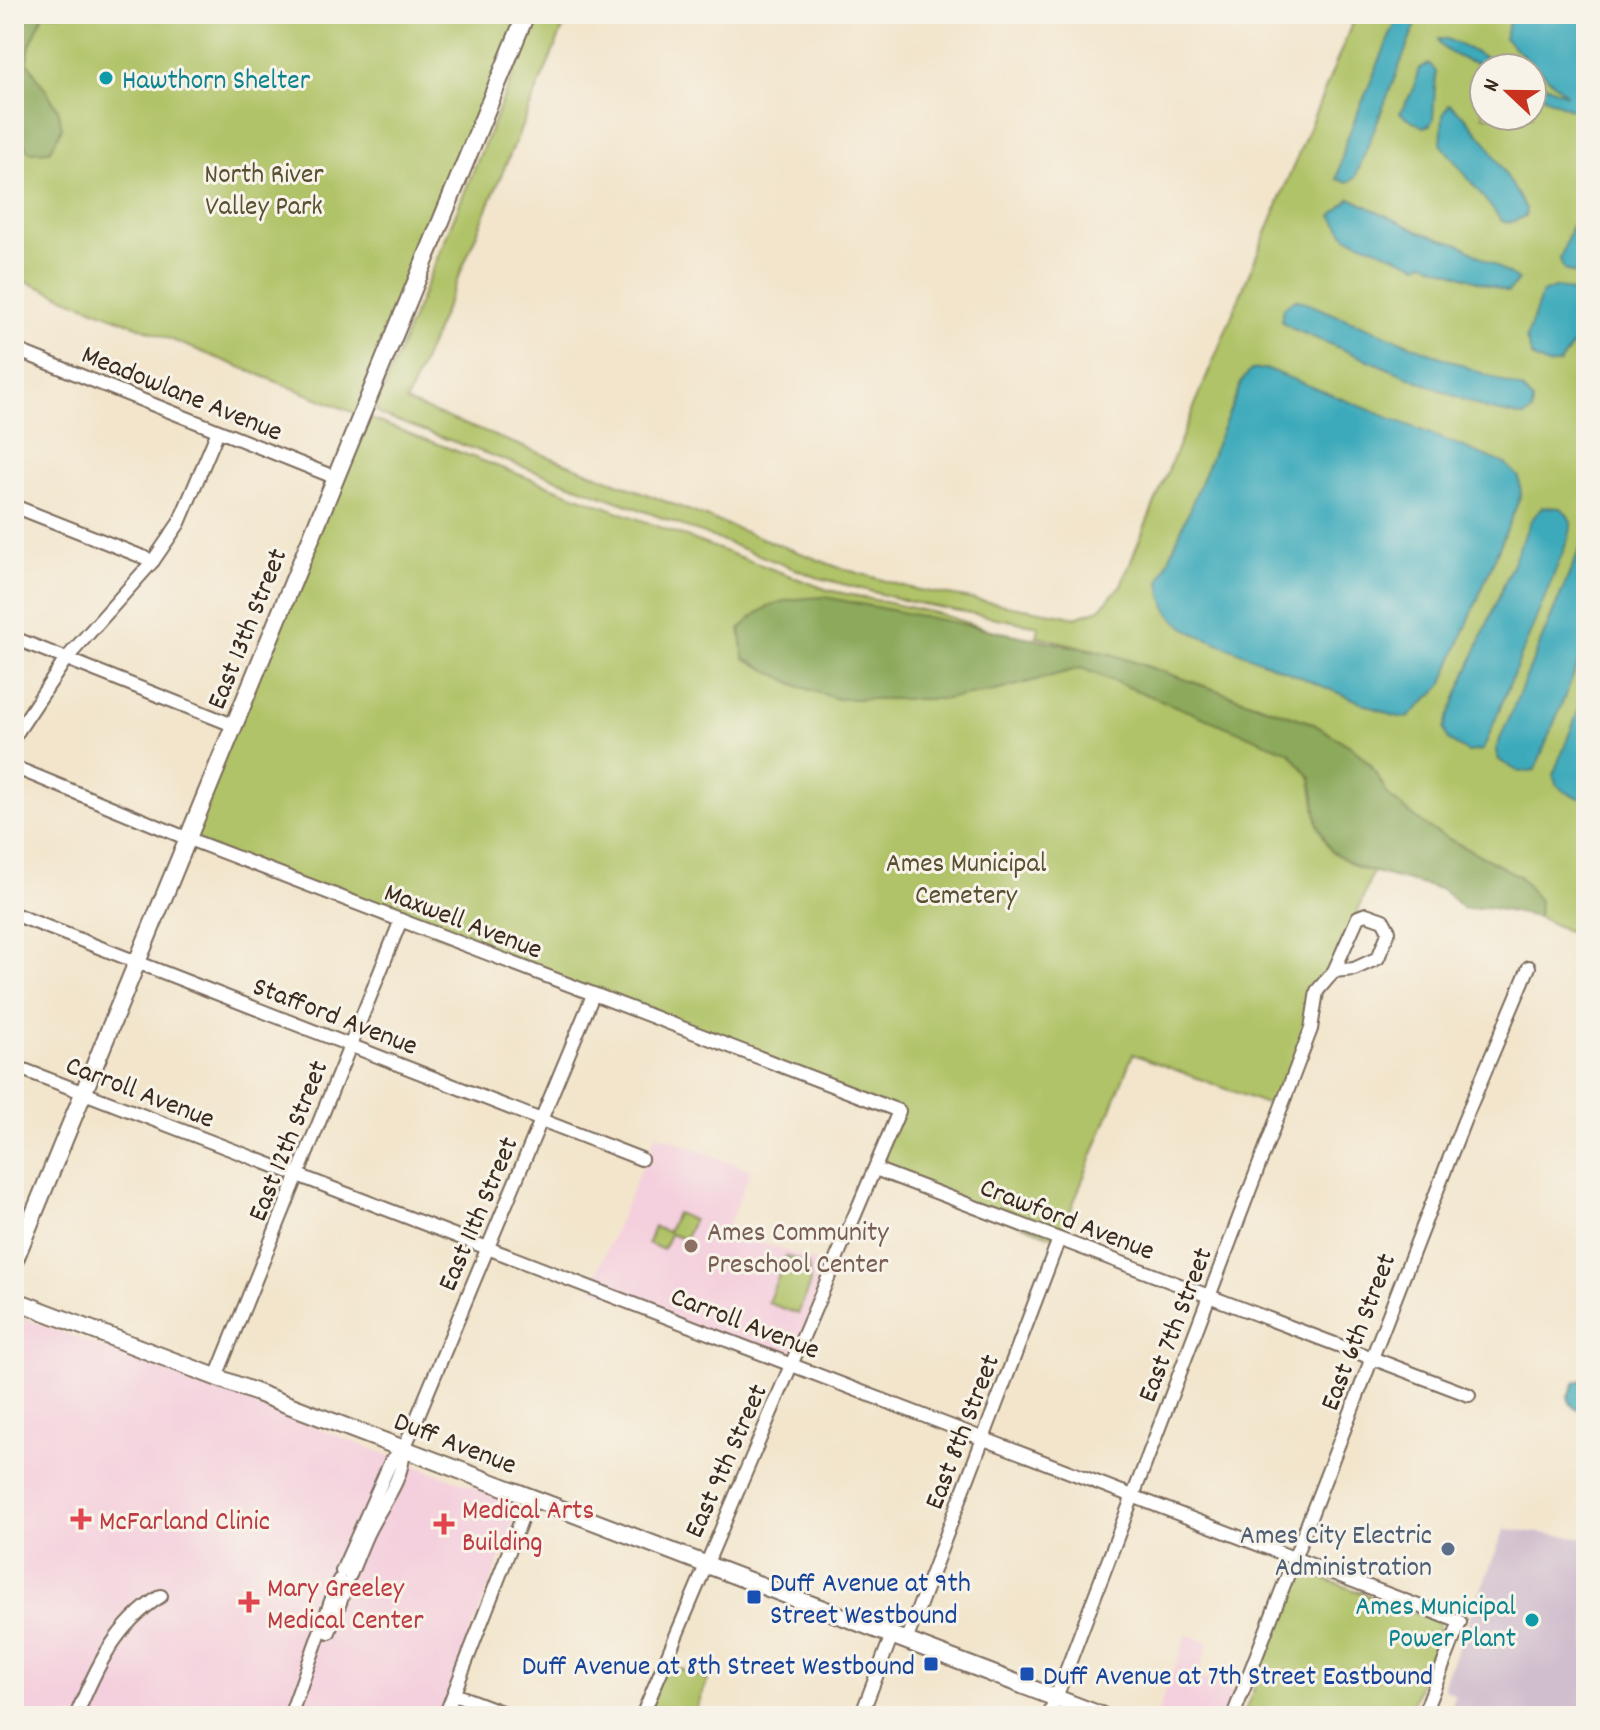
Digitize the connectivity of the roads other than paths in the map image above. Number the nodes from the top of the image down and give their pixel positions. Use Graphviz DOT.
graph roads {
  1 [pos="526,14"];
  2 [pos="14,349"];
  3 [pos="218,431"];
  4 [pos="334,477"];
  5 [pos="14,506"];
  6 [pos="153,561"];
  7 [pos="14,638"];
  8 [pos="66,659"];
  9 [pos="233,725"];
  10 [pos="14,737"];
  11 [pos="14,767"];
  12 [pos="186,838"];
  13 [pos="14,914"];
  14 [pos="401,920"];
  15 [pos="135,965"];
  16 [pos="1529,967"];
  17 [pos="1334,971"];
  18 [pos="593,995"];
  19 [pos="351,1045"];
  20 [pos="14,1066"];
  21 [pos="83,1094"];
  22 [pos="899,1111"];
  23 [pos="541,1119"];
  24 [pos="641,1159"];
  25 [pos="875,1169"];
  26 [pos="298,1176"];
  27 [pos="1059,1239"];
  28 [pos="488,1248"];
  29 [pos="14,1262"];
  30 [pos="1209,1296"];
  31 [pos="14,1300"];
  32 [pos="1371,1358"];
  33 [pos="793,1365"];
  34 [pos="216,1377"];
  35 [pos="1469,1395"];
  36 [pos="984,1437"];
  37 [pos="404,1449"];
  38 [pos="1134,1494"];
  39 [pos="530,1497"];
  40 [pos="1293,1558"];
  41 [pos="704,1564"];
  42 [pos="344,1578"];
  43 [pos="161,1596"];
  44 [pos="899,1638"];
  45 [pos="315,1655"];
  46 [pos="454,1694"];
  47 [pos="1056,1698"];
  48 [pos="76,1716"];
  49 [pos="290,1716"];
  50 [pos="445,1716"];
  51 [pos="512,1716"];
  52 [pos="642,1716"];
  53 [pos="861,1716"];
  54 [pos="1049,1716"];
  55 [pos="1103,1716"];
  56 [pos="1233,1716"];
  57 [pos="1423,1716"];
  1 -- 4 [label="main road, East 13th Street"];
  2 -- 3 [label="street, Meadowlane Avenue"];
  3 -- 4 [label="street, Meadowlane Avenue"];
  3 -- 6 [label="street"];
  4 -- 9 [label="main road, East 13th Street"];
  5 -- 6 [label="street"];
  6 -- 8 [label="street"];
  7 -- 8 [label="street"];
  8 -- 9 [label="street"];
  8 -- 10 [label="street"];
  9 -- 12 [label="main road, East 13th Street"];
  11 -- 12 [label="street, Maxwell Avenue"];
  12 -- 14 [label="street, Maxwell Avenue"];
  12 -- 15 [label="main road, East 13th Street"];
  13 -- 15 [label="street, Stafford Avenue"];
  14 -- 18 [label="street, Maxwell Avenue"];
  14 -- 19 [label="street, East 12th Street"];
  15 -- 19 [label="street, Stafford Avenue"];
  15 -- 21 [label="main road, East 13th Street"];
  16 -- 32 [label="street, East 6th Street"];
  17 -- 17 [label="street, East 7th Street"];
  17 -- 30 [label="street, East 7th Street"];
  18 -- 22 [label="street, Maxwell Avenue"];
  18 -- 23 [label="street, East 11th Street"];
  19 -- 23 [label="street, Stafford Avenue"];
  19 -- 26 [label="street, East 12th Street"];
  20 -- 21 [label="street, Carroll Avenue"];
  21 -- 26 [label="street, Carroll Avenue"];
  21 -- 29 [label="main road, East 13th Street"];
  22 -- 25 [label="street, East 9th Street"];
  23 -- 24 [label="street, Stafford Avenue"];
  23 -- 28 [label="street, East 11th Street"];
  25 -- 27 [label="street, Crawford Avenue"];
  25 -- 33 [label="street, East 9th Street"];
  26 -- 28 [label="street, Carroll Avenue"];
  26 -- 34 [label="street, East 12th Street"];
  27 -- 30 [label="street, Crawford Avenue"];
  27 -- 36 [label="street, East 8th Street"];
  28 -- 33 [label="street, Carroll Avenue"];
  28 -- 37 [label="street, East 11th Street"];
  30 -- 32 [label="street, Crawford Avenue"];
  30 -- 38 [label="street, East 7th Street"];
  31 -- 34 [label="main road, Duff Avenue"];
  32 -- 35 [label="street, Crawford Avenue"];
  32 -- 40 [label="street, East 6th Street"];
  33 -- 36 [label="street, Carroll Avenue"];
  33 -- 41 [label="street, East 9th Street"];
  34 -- 37 [label="main road, Duff Avenue"];
  36 -- 38 [label="street, Carroll Avenue"];
  36 -- 44 [label="street, East 8th Street"];
  37 -- 39 [label="main road, Duff Avenue"];
  37 -- 42 [label="street, East 11th Street"];
  38 -- 40 [label="street, Carroll Avenue"];
  38 -- 47 [label="street, East 7th Street"];
  39 -- 41 [label="main road, Duff Avenue"];
  39 -- 46 [label="street"];
  40 -- 56 [label="street, East 6th Street"];
  40 -- 57 [label="street, Carroll Avenue"];
  41 -- 44 [label="main road, Duff Avenue"];
  41 -- 52 [label="street, East 9th Street"];
  42 -- 45 [label="street"];
  42 -- 45 [label="street"];
  43 -- 48 [label="street"];
  44 -- 47 [label="main road, Duff Avenue"];
  44 -- 53 [label="street, East 8th Street"];
  45 -- 49 [label="street"];
  46 -- 50 [label="street"];
  46 -- 51 [label="street"];
  47 -- 54 [label="street, East 7th Street"];
  47 -- 55 [label="main road, Duff Avenue"];
}
